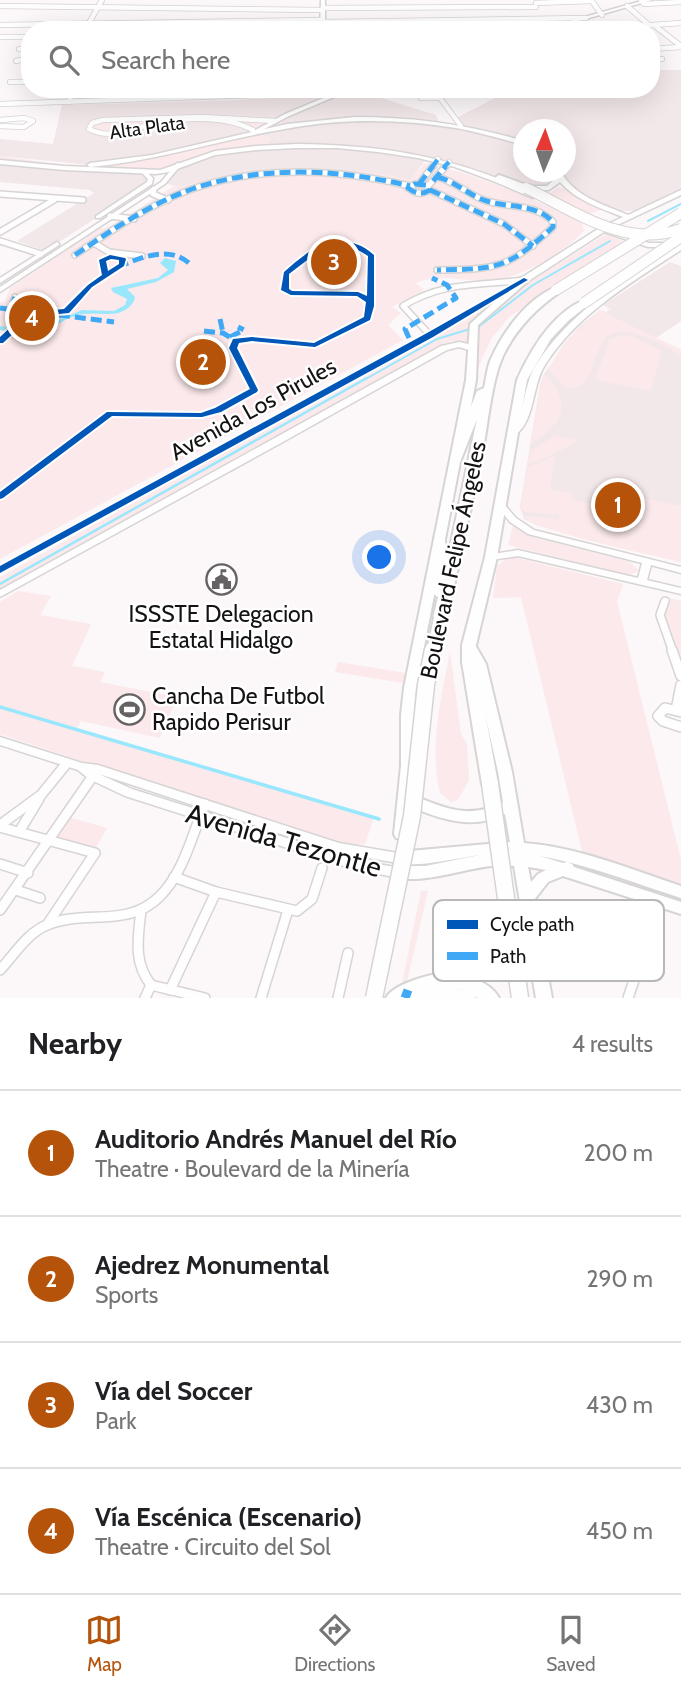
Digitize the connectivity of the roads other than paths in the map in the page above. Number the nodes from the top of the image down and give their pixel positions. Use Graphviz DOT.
graph roads {
  1 [pos="102,0"];
  2 [pos="216,0"];
  3 [pos="323,0"];
  4 [pos="661,0"];
  5 [pos="591,1"];
  6 [pos="644,2"];
  7 [pos="681,2"];
  8 [pos="536,3"];
  9 [pos="0,6"];
  10 [pos="64,7"];
  11 [pos="629,7"];
  12 [pos="98,8"];
  13 [pos="213,9"];
  14 [pos="323,9"];
  15 [pos="23,10"];
  16 [pos="601,14"];
  17 [pos="586,18"];
  18 [pos="540,19"];
  19 [pos="575,19"];
  20 [pos="90,21"];
  21 [pos="209,21"];
  22 [pos="323,21"];
  23 [pos="341,21"];
  24 [pos="568,21"];
  25 [pos="572,21"];
  26 [pos="647,21"];
  27 [pos="681,23"];
  28 [pos="660,24"];
  29 [pos="0,25"];
  30 [pos="21,25"];
  31 [pos="660,31"];
  32 [pos="0,37"];
  33 [pos="21,37"];
  34 [pos="681,47"];
  35 [pos="660,48"];
  36 [pos="21,60"];
  37 [pos="16,61"];
  38 [pos="10,82"];
  39 [pos="21,82"];
  40 [pos="71,98"];
  41 [pos="215,98"];
  42 [pos="315,98"];
  43 [pos="177,99"];
  44 [pos="134,100"];
  45 [pos="69,102"];
  46 [pos="1,104"];
  47 [pos="0,120"];
  48 [pos="278,120"];
  49 [pos="239,121"];
  50 [pos="148,122"];
  51 [pos="295,125"];
  52 [pos="453,125"];
  53 [pos="0,126"];
  54 [pos="461,126"];
  55 [pos="253,133"];
  56 [pos="513,139"];
  57 [pos="268,147"];
  58 [pos="0,156"];
  59 [pos="438,159"];
  60 [pos="144,160"];
  61 [pos="0,162"];
  62 [pos="449,162"];
  63 [pos="179,164"];
  64 [pos="143,170"];
  65 [pos="437,177"];
  66 [pos="499,178"];
  67 [pos="554,182"];
  68 [pos="565,182"];
  69 [pos="418,184"];
  70 [pos="410,186"];
  71 [pos="154,188"];
  72 [pos="429,188"];
  73 [pos="526,188"];
  74 [pos="0,194"];
  75 [pos="681,194"];
  76 [pos="475,195"];
  77 [pos="54,200"];
  78 [pos="83,200"];
  79 [pos="168,200"];
  80 [pos="458,202"];
  81 [pos="612,211"];
  82 [pos="642,211"];
  83 [pos="681,213"];
  84 [pos="110,216"];
  85 [pos="628,217"];
  86 [pos="134,219"];
  87 [pos="590,222"];
  88 [pos="604,229"];
  89 [pos="681,229"];
  90 [pos="0,232"];
  91 [pos="592,237"];
  92 [pos="681,237"];
  93 [pos="0,241"];
  94 [pos="94,243"];
  95 [pos="533,246"];
  96 [pos="681,246"];
  97 [pos="41,254"];
  98 [pos="75,255"];
  99 [pos="142,256"];
  100 [pos="437,270"];
  101 [pos="524,280"];
  102 [pos="0,281"];
  103 [pos="0,290"];
  104 [pos="15,297"];
  105 [pos="430,335"];
  106 [pos="0,341"];
  107 [pos="472,349"];
  108 [pos="484,397"];
  109 [pos="511,434"];
  110 [pos="456,458"];
  111 [pos="500,505"];
  112 [pos="440,538"];
  113 [pos="491,557"];
  114 [pos="647,561"];
  115 [pos="0,570"];
  116 [pos="681,570"];
  117 [pos="642,581"];
  118 [pos="681,591"];
  119 [pos="3,592"];
  120 [pos="665,601"];
  121 [pos="440,618"];
  122 [pos="469,645"];
  123 [pos="681,676"];
  124 [pos="681,685"];
  125 [pos="678,711"];
  126 [pos="681,727"];
  127 [pos="0,741"];
  128 [pos="66,763"];
  129 [pos="96,773"];
  130 [pos="41,795"];
  131 [pos="406,799"];
  132 [pos="205,804"];
  133 [pos="510,805"];
  134 [pos="199,816"];
  135 [pos="0,826"];
  136 [pos="19,832"];
  137 [pos="49,840"];
  138 [pos="517,854"];
  139 [pos="0,864"];
  140 [pos="396,865"];
  141 [pos="322,867"];
  142 [pos="567,869"];
  143 [pos="28,873"];
  144 [pos="174,877"];
  145 [pos="16,890"];
  146 [pos="216,892"];
  147 [pos="681,892"];
  148 [pos="40,898"];
  149 [pos="506,900"];
  150 [pos="526,900"];
  151 [pos="658,900"];
  152 [pos="664,902"];
  153 [pos="681,908"];
  154 [pos="0,910"];
  155 [pos="141,910"];
  156 [pos="288,910"];
  157 [pos="47,925"];
  158 [pos="348,953"];
  159 [pos="0,970"];
  160 [pos="440,981"];
  161 [pos="456,981"];
  162 [pos="634,981"];
  163 [pos="152,985"];
  164 [pos="170,990"];
  165 [pos="406,996"];
  166 [pos="145,998"];
  167 [pos="205,998"];
  168 [pos="261,998"];
  169 [pos="338,998"];
  170 [pos="368,998"];
  171 [pos="374,998"];
  172 [pos="467,998"];
  173 [pos="491,998"];
  174 [pos="628,998"];
  1 -- 12 [label="street"];
  2 -- 13 [label="street"];
  3 -- 14 [label="street"];
  4 -- 6 [label="street"];
  5 -- 8 [label="street"];
  5 -- 16 [label="street"];
  6 -- 7 [label="street"];
  6 -- 11 [label="street"];
  8 -- 14 [label="street"];
  8 -- 18 [label="street"];
  9 -- 10 [label="street"];
  10 -- 12 [label="street"];
  10 -- 15 [label="street"];
  11 -- 16 [label="street"];
  11 -- 26 [label="street"];
  12 -- 13 [label="street"];
  12 -- 20 [label="street"];
  13 -- 14 [label="street"];
  13 -- 21 [label="street"];
  14 -- 22 [label="street"];
  16 -- 17 [label="street"];
  16 -- 19 [label="street"];
  17 -- 19 [label="street"];
  17 -- 25 [label="street"];
  18 -- 19 [label="street"];
  18 -- 23 [label="street"];
  19 -- 24 [label="street"];
  21 -- 22 [label="street"];
  22 -- 23 [label="street"];
  27 -- 28 [label="street"];
  29 -- 30 [label="street"];
  31 -- 34 [label="street"];
  32 -- 33 [label="street"];
  34 -- 35 [label="street"];
  36 -- 37 [label="street"];
  38 -- 39 [label="street"];
  40 -- 45 [label="street"];
  41 -- 43 [label="street"];
  42 -- 48 [label="street"];
  43 -- 44 [label="street"];
  44 -- 45 [label="street"];
  45 -- 46 [label="street"];
  47 -- 53 [label="street"];
  48 -- 49 [label="street, Alta Plata"];
  48 -- 51 [label="main road"];
  48 -- 55 [label="street"];
  49 -- 50 [label="street, Alta Plata"];
  49 -- 55 [label="street, Alta Plata"];
  50 -- 50 [label="street, Alta Plata"];
  51 -- 52 [label="main road"];
  51 -- 55 [label="main road"];
  52 -- 54 [label="main road"];
  52 -- 54 [label="street"];
  54 -- 56 [label="main road"];
  55 -- 57 [label="main road"];
  55 -- 60 [label="main road"];
  57 -- 59 [label="main road"];
  57 -- 63 [label="main road"];
  58 -- 60 [label="main road"];
  59 -- 62 [label="main road"];
  59 -- 69 [label="street"];
  60 -- 64 [label="main road"];
  61 -- 64 [label="main road"];
  62 -- 65 [label="street"];
  62 -- 66 [label="main road"];
  63 -- 64 [label="main road"];
  63 -- 71 [label="street"];
  64 -- 97 [label="street"];
  65 -- 72 [label="street"];
  65 -- 76 [label="street"];
  66 -- 73 [label="highway"];
  66 -- 87 [label="main road"];
  67 -- 73 [label="main road"];
  68 -- 81 [label="main road"];
  69 -- 70 [label="street"];
  69 -- 72 [label="street"];
  70 -- 72 [label="street"];
  70 -- 79 [label="street"];
  71 -- 79 [label="street"];
  71 -- 84 [label="street"];
  72 -- 80 [label="street"];
  73 -- 89 [label="highway, bridge"];
  74 -- 77 [label="street"];
  75 -- 82 [label="main road, Avenida Los Pirules"];
  76 -- 80 [label="street"];
  76 -- 95 [label="street"];
  77 -- 78 [label="street"];
  77 -- 90 [label="street"];
  79 -- 86 [label="street"];
  80 -- 95 [label="street"];
  81 -- 82 [label="main road"];
  81 -- 85 [label="main road"];
  82 -- 85 [label="main road, Avenida Los Pirules"];
  83 -- 108 [label="highway, bridge"];
  84 -- 86 [label="street"];
  84 -- 103 [label="street"];
  85 -- 88 [label="main road, Avenida Los Pirules"];
  86 -- 94 [label="street"];
  87 -- 88 [label="main road"];
  87 -- 91 [label="main road"];
  88 -- 91 [label="main road, Avenida Los Pirules"];
  88 -- 96 [label="main road"];
  91 -- 101 [label="main road, Avenida Los Pirules"];
  92 -- 109 [label="highway, Boulevard Felipe Ángeles, bridge"];
  93 -- 97 [label="street"];
  94 -- 98 [label="street"];
  94 -- 99 [label="street"];
  95 -- 100 [label="street"];
  96 -- 109 [label="main road"];
  97 -- 102 [label="street"];
  101 -- 105 [label="street, Avenida Los Pirules"];
  101 -- 105 [label="street"];
  101 -- 107 [label="main road, Boulevard Felipe Ángeles"];
  104 -- 106 [label="street"];
  105 -- 115 [label="street, Avenida Los Pirules"];
  107 -- 110 [label="main road, Boulevard Felipe Ángeles"];
  107 -- 119 [label="street, Avenida Los Pirules"];
  108 -- 110 [label="highway"];
  108 -- 121 [label="highway, Boulevard Felipe Ángeles"];
  109 -- 111 [label="highway, Boulevard Felipe Ángeles"];
  110 -- 112 [label="main road, Boulevard Felipe Ángeles"];
  111 -- 113 [label="highway, Boulevard Felipe Ángeles"];
  111 -- 114 [label="street"];
  112 -- 121 [label="highway"];
  112 -- 131 [label="main road, Boulevard Felipe Ángeles"];
  113 -- 117 [label="street"];
  113 -- 122 [label="highway, Boulevard Felipe Ángeles"];
  114 -- 116 [label="street"];
  114 -- 117 [label="street"];
  117 -- 118 [label="street"];
  120 -- 123 [label="street"];
  121 -- 171 [label="highway, Boulevard Felipe Ángeles, bridge"];
  122 -- 133 [label="main road, Boulevard Felipe Ángeles"];
  122 -- 149 [label="highway, Boulevard Felipe Ángeles, bridge"];
  124 -- 125 [label="street"];
  125 -- 126 [label="street"];
  127 -- 128 [label="street, Avenida Tezontle"];
  128 -- 129 [label="street, Avenida Tezontle"];
  128 -- 130 [label="street"];
  129 -- 132 [label="street, Avenida Tezontle"];
  129 -- 134 [label="street, Avenida Tezontle"];
  129 -- 137 [label="street"];
  130 -- 135 [label="street"];
  130 -- 136 [label="street"];
  131 -- 133 [label="main road"];
  131 -- 140 [label="main road, Boulevard Felipe Ángeles"];
  132 -- 134 [label="street"];
  132 -- 140 [label="street, Avenida Tezontle"];
  133 -- 138 [label="main road, Boulevard Felipe Ángeles"];
  134 -- 140 [label="street, Avenida Tezontle"];
  134 -- 144 [label="street"];
  135 -- 136 [label="street"];
  136 -- 137 [label="street"];
  137 -- 143 [label="street"];
  137 -- 157 [label="street"];
  138 -- 140 [label="main road, Avenida Tezontle"];
  138 -- 142 [label="main road"];
  138 -- 147 [label="main road"];
  138 -- 150 [label="main road, Boulevard Felipe Ángeles"];
  139 -- 143 [label="street"];
  140 -- 170 [label="main road, Boulevard Felipe Ángeles"];
  141 -- 156 [label="street"];
  142 -- 150 [label="main road"];
  142 -- 151 [label="main road"];
  143 -- 145 [label="street"];
  144 -- 146 [label="street"];
  144 -- 155 [label="street"];
  145 -- 148 [label="street"];
  145 -- 154 [label="street"];
  146 -- 156 [label="street"];
  146 -- 164 [label="street"];
  152 -- 153 [label="main road"];
  155 -- 157 [label="street"];
  155 -- 163 [label="street"];
  156 -- 168 [label="street"];
  157 -- 159 [label="street"];
  158 -- 169 [label="street"];
  160 -- 165 [label="main road"];
  161 -- 173 [label="main road"];
  162 -- 174 [label="street"];
  163 -- 164 [label="street"];
  163 -- 166 [label="street"];
  164 -- 167 [label="street"];
  165 -- 172 [label="highway"];
}
